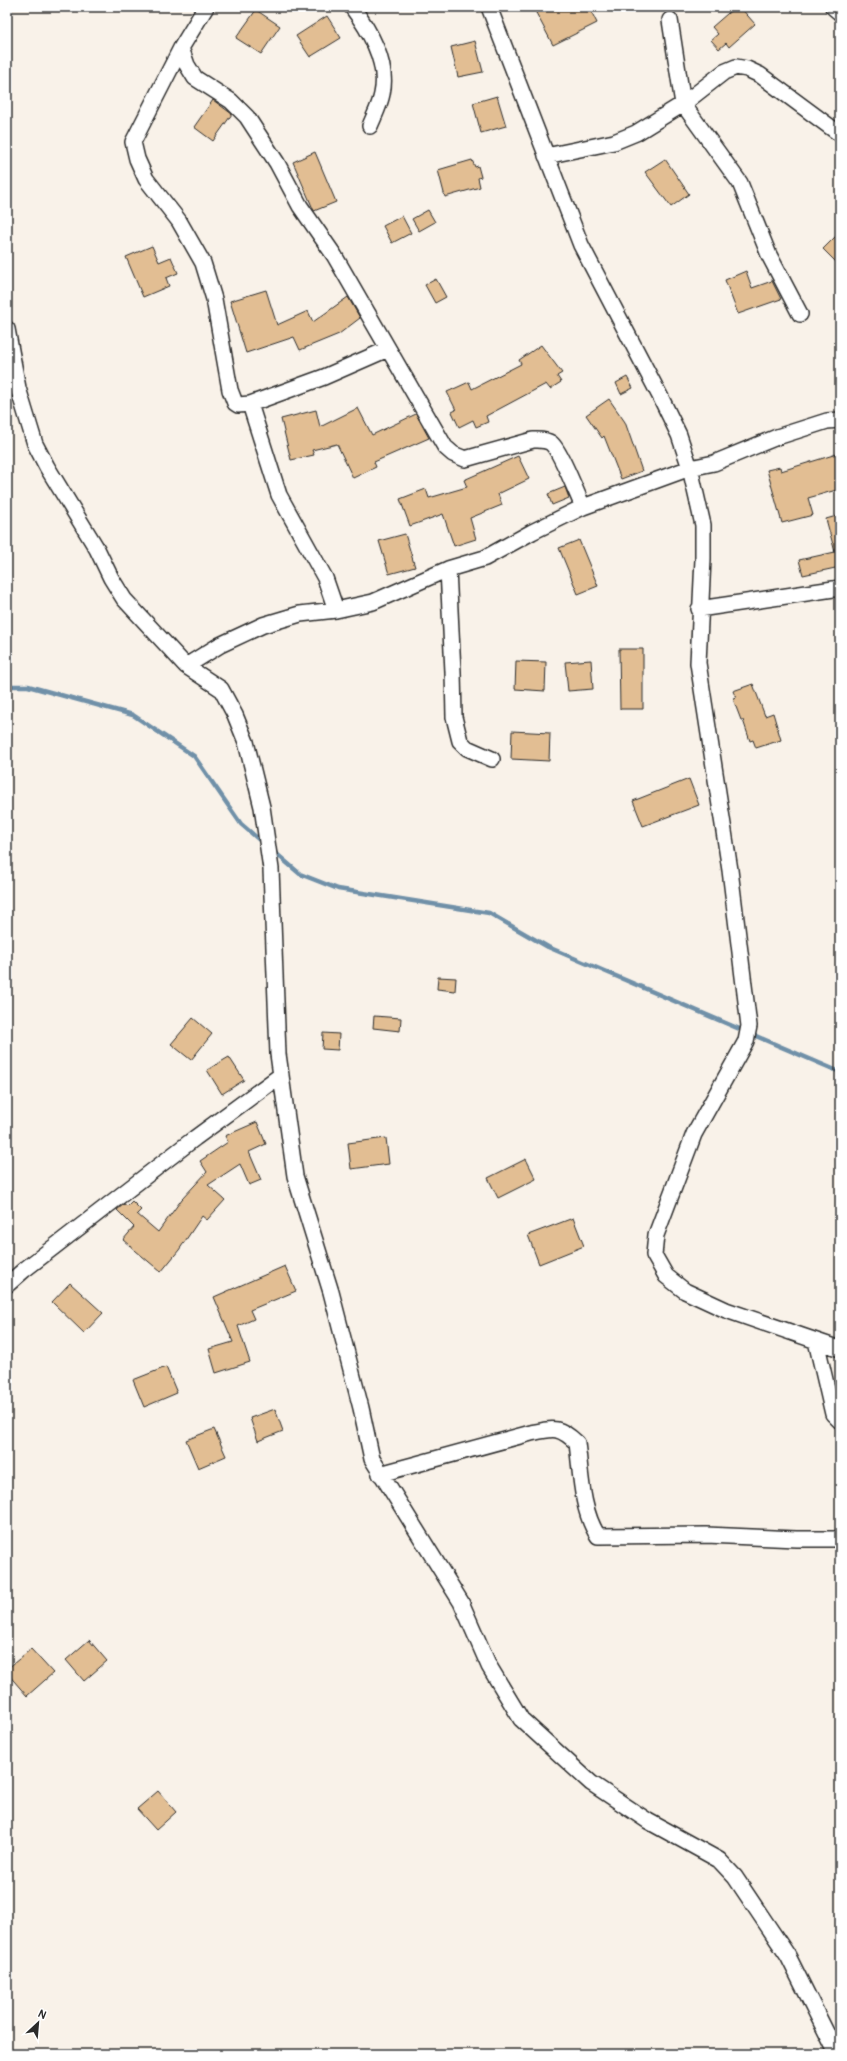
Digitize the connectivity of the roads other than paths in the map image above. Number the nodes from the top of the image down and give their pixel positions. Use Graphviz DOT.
graph roads {
  1 [pos="206,7"];
  2 [pos="352,7"];
  3 [pos="489,7"];
  4 [pos="833,7"];
  5 [pos="840,13"];
  6 [pos="670,20"];
  7 [pos="181,48"];
  8 [pos="683,104"];
  9 [pos="370,126"];
  10 [pos="839,134"];
  11 [pos="546,156"];
  12 [pos="800,314"];
  13 [pos="7,329"];
  14 [pos="388,348"];
  15 [pos="250,404"];
  16 [pos="840,420"];
  17 [pos="690,468"];
  18 [pos="583,507"];
  19 [pos="448,569"];
  20 [pos="840,588"];
  21 [pos="699,609"];
  22 [pos="336,610"];
  23 [pos="186,666"];
  24 [pos="492,759"];
  25 [pos="281,1075"];
  26 [pos="7,1285"];
  27 [pos="816,1341"];
  28 [pos="840,1349"];
  29 [pos="840,1421"];
  30 [pos="380,1474"];
  31 [pos="840,1539"];
  32 [pos="837,2054"];
  1 -- 7 [label="street"];
  2 -- 9 [label="street"];
  3 -- 11 [label="street"];
  4 -- 5 [label="street"];
  6 -- 8 [label="street"];
  7 -- 14 [label="street"];
  7 -- 15 [label="street"];
  8 -- 10 [label="street"];
  8 -- 11 [label="street"];
  8 -- 12 [label="street"];
  11 -- 17 [label="street"];
  13 -- 23 [label="street"];
  14 -- 15 [label="street"];
  14 -- 18 [label="street"];
  15 -- 22 [label="street"];
  16 -- 17 [label="street"];
  17 -- 18 [label="street"];
  17 -- 21 [label="street"];
  18 -- 19 [label="street"];
  19 -- 22 [label="street"];
  19 -- 24 [label="street"];
  20 -- 21 [label="street"];
  21 -- 27 [label="street"];
  22 -- 23 [label="street"];
  23 -- 25 [label="street"];
  25 -- 26 [label="street"];
  25 -- 30 [label="street"];
  27 -- 28 [label="street"];
  27 -- 29 [label="street"];
  30 -- 31 [label="street"];
  30 -- 32 [label="street"];
}
